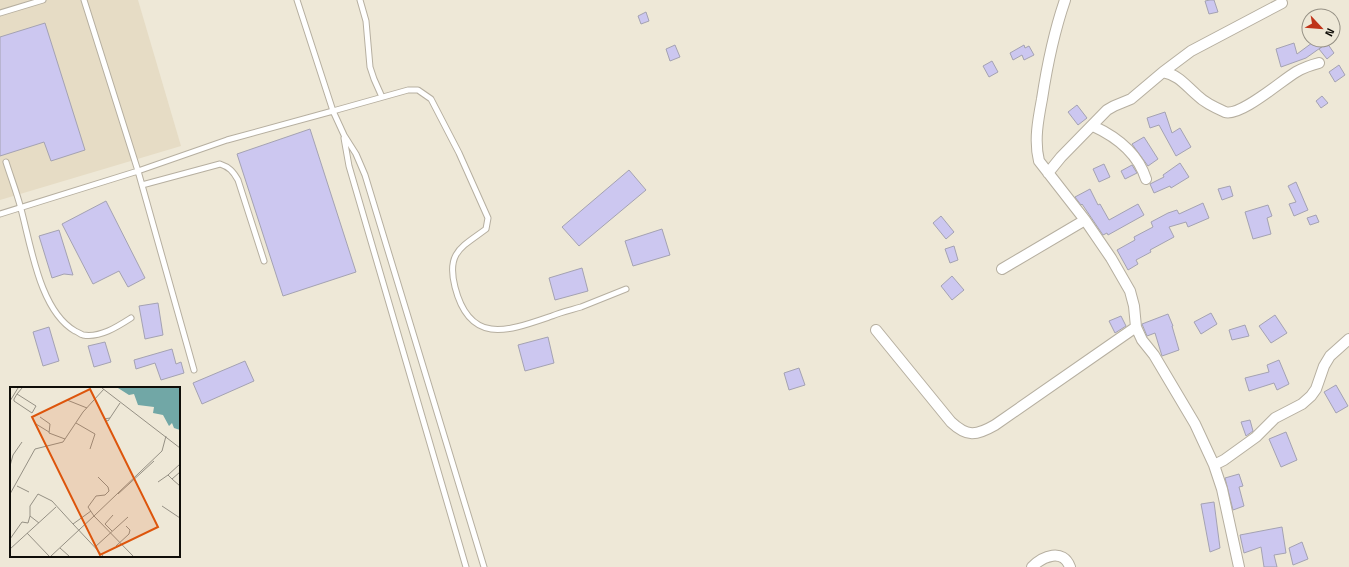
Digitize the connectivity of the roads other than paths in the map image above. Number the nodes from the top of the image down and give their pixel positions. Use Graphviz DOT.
graph roads {
  1 [pos="43,0"];
  2 [pos="84,0"];
  3 [pos="297,0"];
  4 [pos="360,0"];
  5 [pos="1065,0"];
  6 [pos="1282,3"];
  7 [pos="0,12"];
  8 [pos="1319,62"];
  9 [pos="1163,72"];
  10 [pos="382,97"];
  11 [pos="333,111"];
  12 [pos="1094,126"];
  13 [pos="344,135"];
  14 [pos="6,162"];
  15 [pos="138,171"];
  16 [pos="1048,173"];
  17 [pos="1146,179"];
  18 [pos="142,185"];
  19 [pos="20,207"];
  20 [pos="0,214"];
  21 [pos="1085,220"];
  22 [pos="264,261"];
  23 [pos="1002,269"];
  24 [pos="626,289"];
  25 [pos="131,318"];
  26 [pos="1136,327"];
  27 [pos="876,330"];
  28 [pos="1349,338"];
  29 [pos="194,370"];
  30 [pos="1214,465"];
  31 [pos="466,567"];
  32 [pos="484,567"];
  33 [pos="1032,567"];
  34 [pos="1070,567"];
  35 [pos="1239,567"];
  1 -- 7 [label="lane"];
  2 -- 15 [label="lane"];
  3 -- 11 [label="lane"];
  4 -- 10 [label="lane"];
  5 -- 16 [label="street"];
  6 -- 9 [label="street"];
  8 -- 9 [label="street"];
  9 -- 12 [label="street"];
  10 -- 11 [label="lane"];
  10 -- 24 [label="lane"];
  11 -- 13 [label="lane"];
  11 -- 15 [label="lane"];
  12 -- 16 [label="street"];
  12 -- 17 [label="street"];
  13 -- 31 [label="lane"];
  13 -- 32 [label="lane"];
  14 -- 19 [label="lane"];
  15 -- 18 [label="lane"];
  15 -- 19 [label="lane"];
  16 -- 21 [label="street"];
  18 -- 22 [label="lane"];
  18 -- 29 [label="lane"];
  19 -- 20 [label="lane"];
  19 -- 25 [label="lane"];
  21 -- 23 [label="street"];
  21 -- 26 [label="street"];
  26 -- 27 [label="street"];
  26 -- 30 [label="street"];
  28 -- 30 [label="street"];
  30 -- 35 [label="street"];
  33 -- 34 [label="street"];
}
